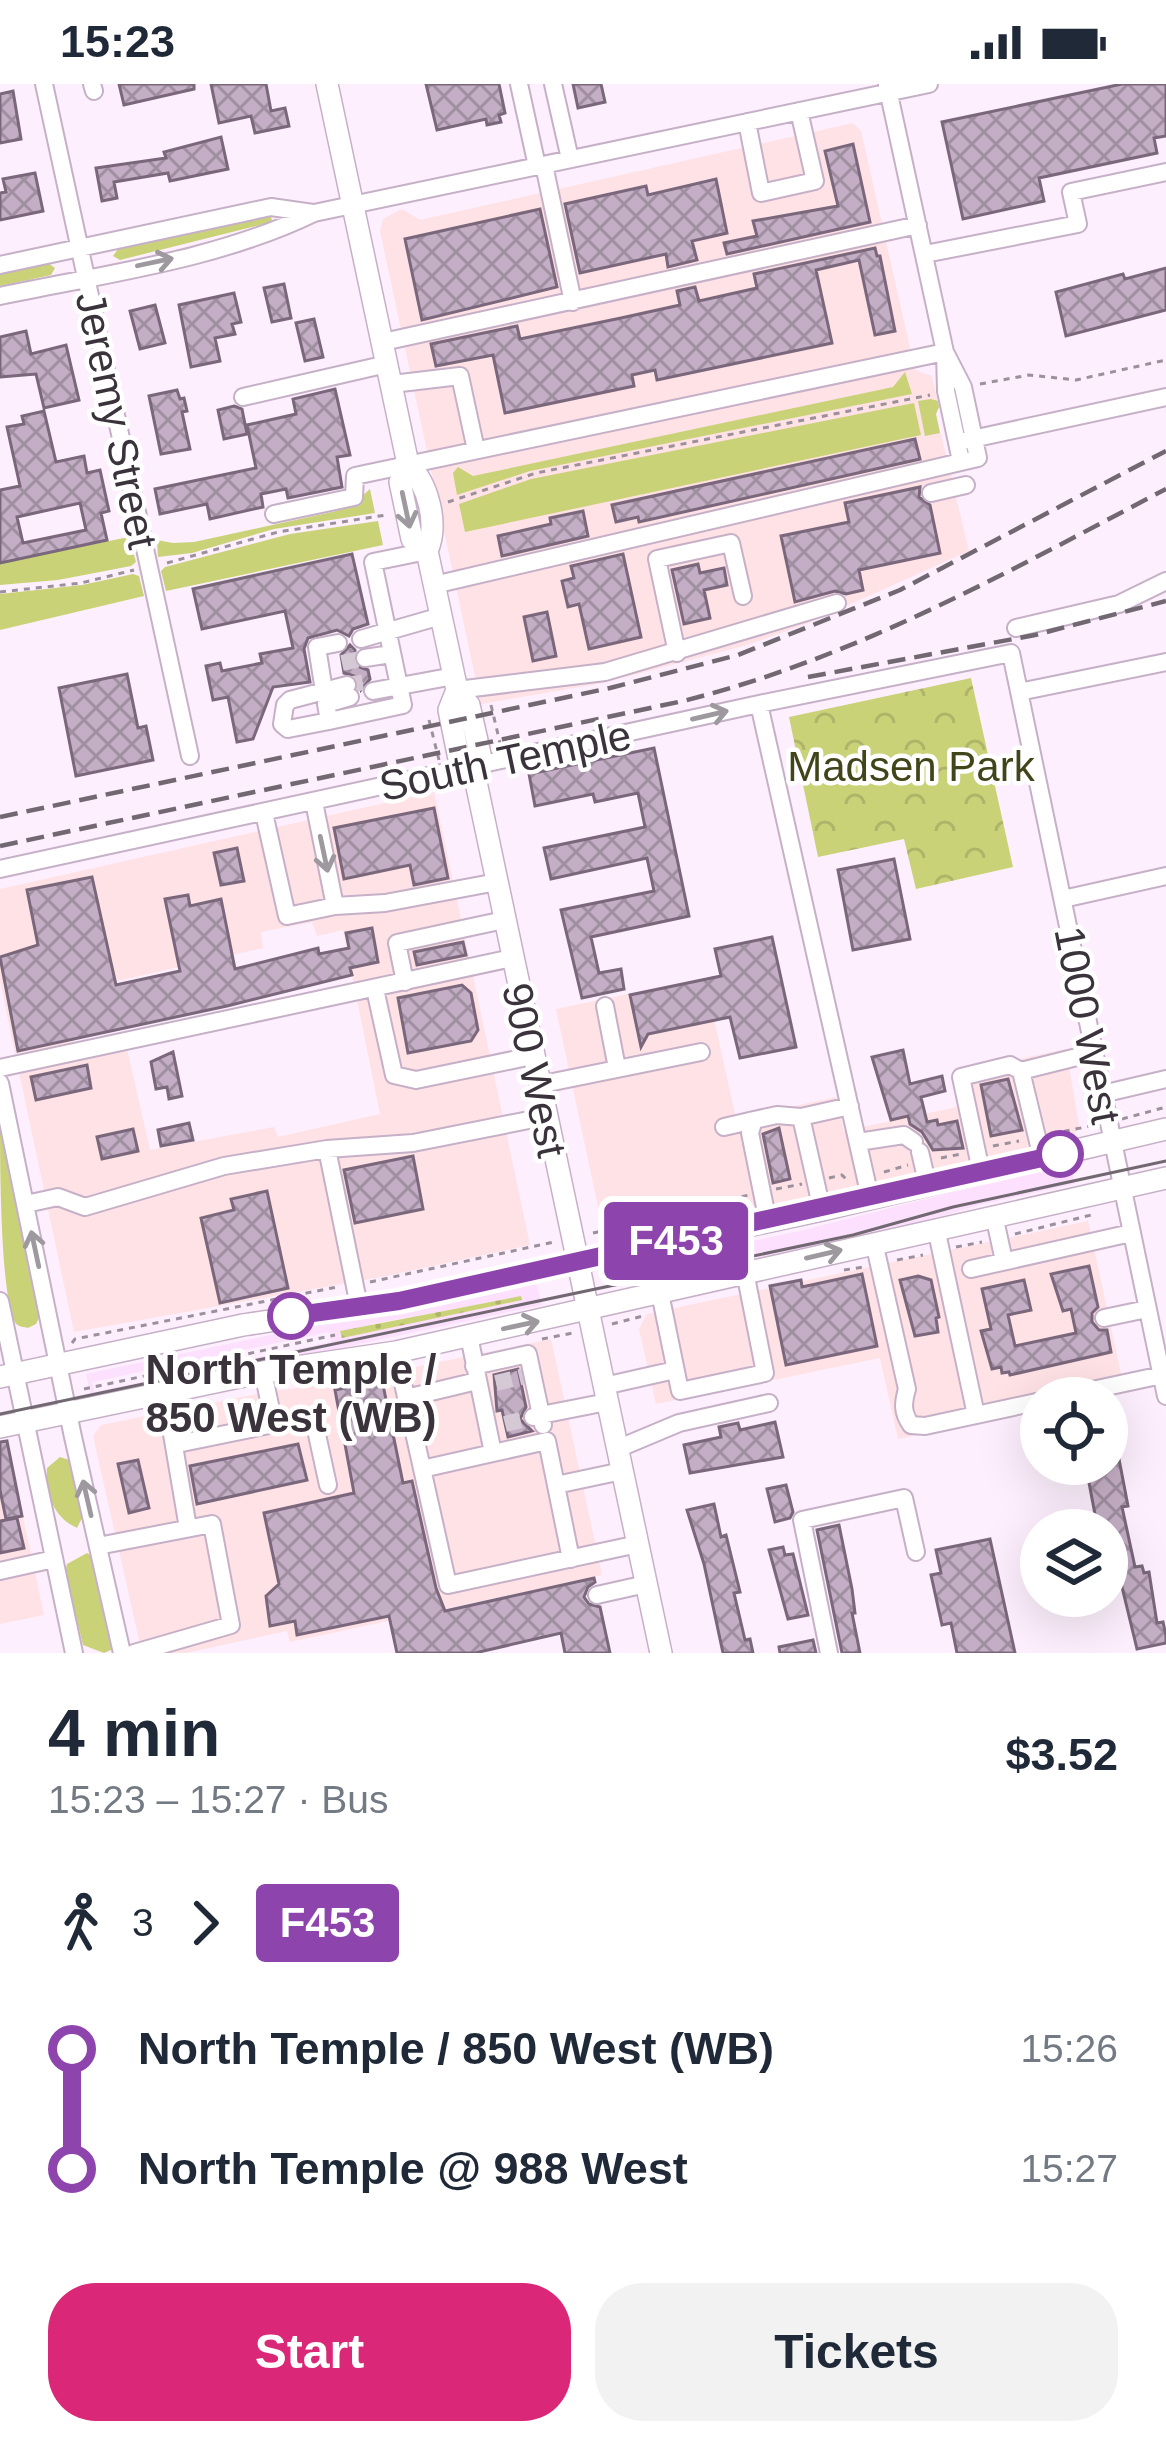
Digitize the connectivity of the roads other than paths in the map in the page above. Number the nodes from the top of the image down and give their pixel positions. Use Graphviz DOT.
graph roads {
  1 [pos="44,84"];
  2 [pos="327,84"];
  3 [pos="519,84"];
  4 [pos="553,84"];
  5 [pos="929,84"];
  6 [pos="887,88"];
  7 [pos="799,111"];
  8 [pos="747,122"];
  9 [pos="570,159"];
  10 [pos="540,165"];
  11 [pos="1166,172"];
  12 [pos="353,205"];
  13 [pos="314,214"];
  14 [pos="918,226"];
  15 [pos="80,248"];
  16 [pos="925,254"];
  17 [pos="0,266"];
  18 [pos="86,277"];
  19 [pos="0,296"];
  20 [pos="573,302"];
  21 [pos="945,352"];
  22 [pos="387,363"];
  23 [pos="243,397"];
  24 [pos="1166,397"];
  25 [pos="965,440"];
  26 [pos="476,450"];
  27 [pos="408,464"];
  28 [pos="966,485"];
  29 [pos="931,493"];
  30 [pos="274,514"];
  31 [pos="427,550"];
  32 [pos="1166,581"];
  33 [pos="434,584"];
  34 [pos="743,596"];
  35 [pos="837,603"];
  36 [pos="441,616"];
  37 [pos="1016,628"];
  38 [pos="387,633"];
  39 [pos="361,638"];
  40 [pos="338,644"];
  41 [pos="677,653"];
  42 [pos="1011,653"];
  43 [pos="392,654"];
  44 [pos="365,658"];
  45 [pos="1166,662"];
  46 [pos="342,663"];
  47 [pos="320,668"];
  48 [pos="397,680"];
  49 [pos="455,683"];
  50 [pos="372,686"];
  51 [pos="348,691"];
  52 [pos="1019,692"];
  53 [pos="759,704"];
  54 [pos="326,705"];
  55 [pos="190,756"];
  56 [pos="472,768"];
  57 [pos="314,802"];
  58 [pos="264,813"];
  59 [pos="0,869"];
  60 [pos="1166,876"];
  61 [pos="497,882"];
  62 [pos="1063,898"];
  63 [pos="335,906"];
  64 [pos="504,920"];
  65 [pos="512,958"];
  66 [pos="405,982"];
  67 [pos="375,989"];
  68 [pos="605,1006"];
  69 [pos="701,1052"];
  70 [pos="1093,1053"];
  71 [pos="532,1056"];
  72 [pos="0,1068"];
  73 [pos="617,1068"];
  74 [pos="1022,1071"];
  75 [pos="1166,1079"];
  76 [pos="0,1083"];
  77 [pos="538,1085"];
  78 [pos="1102,1094"];
  79 [pos="850,1106"];
  80 [pos="544,1117"];
  81 [pos="801,1117"];
  82 [pos="754,1120"];
  83 [pos="724,1127"];
  84 [pos="1166,1129"];
  85 [pos="858,1142"];
  86 [pos="1112,1142"];
  87 [pos="327,1149"];
  88 [pos="1042,1158"];
  89 [pos="981,1171"];
  90 [pos="1166,1178"];
  91 [pos="926,1182"];
  92 [pos="1121,1188"];
  93 [pos="870,1197"];
  94 [pos="26,1204"];
  95 [pos="822,1210"];
  96 [pos="994,1215"];
  97 [pos="768,1222"];
  98 [pos="936,1228"];
  99 [pos="1131,1233"];
  100 [pos="874,1242"];
  101 [pos="578,1261"];
  102 [pos="1004,1261"];
  103 [pos="971,1269"];
  104 [pos="745,1273"];
  105 [pos="660,1293"];
  106 [pos="357,1295"];
  107 [pos="0,1301"];
  108 [pos="1147,1309"];
  109 [pos="588,1311"];
  110 [pos="1104,1318"];
  111 [pos="469,1336"];
  112 [pos="397,1352"];
  113 [pos="58,1364"];
  114 [pos="675,1370"];
  115 [pos="262,1372"];
  116 [pos="8,1375"];
  117 [pos="1162,1375"];
  118 [pos="482,1379"];
  119 [pos="1128,1382"];
  120 [pos="165,1393"];
  121 [pos="606,1394"];
  122 [pos="1166,1396"];
  123 [pos="406,1398"];
  124 [pos="769,1402"];
  125 [pos="1020,1405"];
  126 [pos="68,1413"];
  127 [pos="976,1414"];
  128 [pos="537,1416"];
  129 [pos="26,1422"];
  130 [pos="274,1424"];
  131 [pos="0,1427"];
  132 [pos="547,1441"];
  133 [pos="176,1444"];
  134 [pos="493,1453"];
  135 [pos="620,1460"];
  136 [pos="422,1469"];
  137 [pos="328,1485"];
  138 [pos="556,1485"];
  139 [pos="188,1528"];
  140 [pos="638,1544"];
  141 [pos="98,1546"];
  142 [pos="916,1552"];
  143 [pos="571,1558"];
  144 [pos="54,1559"];
  145 [pos="0,1571"];
  146 [pos="646,1584"];
  147 [pos="598,1594"];
  148 [pos="74,1653"];
  149 [pos="122,1653"];
  150 [pos="134,1653"];
  151 [pos="661,1653"];
  152 [pos="829,1653"];
  1 -- 15 [label="street, Jeremy Street"];
  2 -- 12 [label="main road, 900 West"];
  3 -- 10 [label="street"];
  4 -- 9 [label="street"];
  5 -- 6 [label="street"];
  6 -- 7 [label="street"];
  6 -- 14 [label="street"];
  7 -- 8 [label="street"];
  7 -- 8 [label="street"];
  8 -- 9 [label="street"];
  9 -- 10 [label="street"];
  10 -- 12 [label="street"];
  10 -- 20 [label="street"];
  11 -- 16 [label="street"];
  12 -- 13 [label="street"];
  12 -- 22 [label="main road, 900 West"];
  13 -- 15 [label="street"];
  18 -- 13 [label="street, one-way"];
  14 -- 16 [label="street"];
  14 -- 20 [label="street"];
  15 -- 17 [label="street"];
  15 -- 18 [label="street, Jeremy Street"];
  16 -- 21 [label="street"];
  18 -- 19 [label="street"];
  18 -- 55 [label="street, Jeremy Street"];
  20 -- 22 [label="street"];
  21 -- 25 [label="street"];
  21 -- 26 [label="street"];
  22 -- 23 [label="street"];
  22 -- 26 [label="street"];
  22 -- 27 [label="main road, 900 West"];
  24 -- 25 [label="street"];
  25 -- 33 [label="street"];
  26 -- 27 [label="street"];
  27 -- 30 [label="street"];
  27 -- 31 [label="main road, 900 West"];
  28 -- 29 [label="street"];
  31 -- 33 [label="main road, 900 West"];
  31 -- 38 [label="street"];
  32 -- 37 [label="street"];
  33 -- 36 [label="main road, 900 West"];
  34 -- 41 [label="street"];
  35 -- 41 [label="street"];
  36 -- 38 [label="street"];
  36 -- 49 [label="main road, 900 West"];
  38 -- 39 [label="street"];
  38 -- 43 [label="street"];
  40 -- 47 [label="street"];
  41 -- 49 [label="street"];
  42 -- 52 [label="street, 1000 West"];
  42 -- 53 [label="street, South Temple"];
  43 -- 44 [label="street"];
  43 -- 48 [label="street"];
  45 -- 52 [label="street"];
  46 -- 47 [label="street"];
  47 -- 54 [label="street"];
  48 -- 49 [label="street"];
  48 -- 50 [label="street"];
  48 -- 54 [label="street"];
  49 -- 56 [label="main road, 900 West"];
  51 -- 54 [label="street"];
  52 -- 62 [label="street, 1000 West"];
  56 -- 53 [label="street, South Temple, one-way"];
  53 -- 79 [label="street"];
  56 -- 57 [label="street, South Temple"];
  56 -- 61 [label="main road, 900 West"];
  57 -- 58 [label="street, South Temple"];
  57 -- 63 [label="street, one-way"];
  58 -- 59 [label="street, South Temple"];
  58 -- 63 [label="street"];
  60 -- 62 [label="street"];
  61 -- 63 [label="street"];
  61 -- 64 [label="main road, 900 West"];
  62 -- 70 [label="street, 1000 West"];
  64 -- 65 [label="main road, 900 West"];
  64 -- 66 [label="street"];
  65 -- 66 [label="street"];
  65 -- 71 [label="main road, 900 West"];
  66 -- 67 [label="street"];
  67 -- 71 [label="street"];
  67 -- 72 [label="street"];
  68 -- 73 [label="street"];
  69 -- 73 [label="street"];
  70 -- 74 [label="street"];
  70 -- 78 [label="street, 1000 West"];
  71 -- 77 [label="main road, 900 West"];
  73 -- 77 [label="street"];
  74 -- 88 [label="street"];
  74 -- 89 [label="street"];
  75 -- 78 [label="street"];
  76 -- 94 [label="street"];
  77 -- 80 [label="main road, 900 West"];
  78 -- 86 [label="street, 1000 West"];
  79 -- 81 [label="street"];
  79 -- 85 [label="street"];
  80 -- 87 [label="street"];
  80 -- 101 [label="main road, 900 West"];
  81 -- 82 [label="street"];
  81 -- 95 [label="street"];
  82 -- 83 [label="street"];
  82 -- 97 [label="street"];
  84 -- 86 [label="main road"];
  85 -- 91 [label="street"];
  85 -- 93 [label="street"];
  86 -- 88 [label="main road"];
  86 -- 92 [label="street, 1000 West"];
  87 -- 94 [label="street"];
  87 -- 106 [label="street"];
  88 -- 89 [label="main road"];
  89 -- 91 [label="main road"];
  90 -- 92 [label="main road"];
  91 -- 93 [label="main road"];
  92 -- 96 [label="main road"];
  92 -- 99 [label="street, 1000 West"];
  93 -- 95 [label="main road"];
  113 -- 94 [label="street, one-way"];
  95 -- 97 [label="main road"];
  96 -- 98 [label="main road"];
  96 -- 102 [label="street"];
  97 -- 101 [label="main road"];
  98 -- 100 [label="main road"];
  98 -- 127 [label="street"];
  99 -- 102 [label="street"];
  99 -- 108 [label="street, 1000 West"];
  104 -- 100 [label="main road, one-way"];
  100 -- 127 [label="street"];
  101 -- 106 [label="main road"];
  101 -- 109 [label="main road, 900 West"];
  102 -- 103 [label="street"];
  104 -- 105 [label="main road"];
  104 -- 114 [label="street"];
  105 -- 109 [label="main road"];
  105 -- 114 [label="street"];
  106 -- 113 [label="main road"];
  107 -- 116 [label="street"];
  108 -- 110 [label="street"];
  108 -- 117 [label="street, 1000 West"];
  111 -- 109 [label="main road, one-way"];
  109 -- 121 [label="main road, 900 West"];
  111 -- 112 [label="main road"];
  111 -- 118 [label="street"];
  112 -- 115 [label="main road"];
  112 -- 123 [label="street"];
  113 -- 116 [label="main road"];
  113 -- 126 [label="street"];
  114 -- 121 [label="street"];
  115 -- 120 [label="main road"];
  115 -- 130 [label="street"];
  116 -- 129 [label="street"];
  117 -- 119 [label="street"];
  117 -- 122 [label="street, 1000 West"];
  118 -- 123 [label="street"];
  118 -- 128 [label="street"];
  118 -- 134 [label="street"];
  120 -- 126 [label="main road"];
  120 -- 133 [label="street"];
  121 -- 128 [label="street"];
  121 -- 135 [label="main road, 900 West"];
  123 -- 136 [label="street"];
  124 -- 135 [label="street"];
  125 -- 127 [label="street"];
  126 -- 129 [label="main road"];
  141 -- 126 [label="street, one-way"];
  128 -- 132 [label="street"];
  129 -- 131 [label="main road"];
  129 -- 144 [label="street"];
  130 -- 133 [label="street"];
  130 -- 137 [label="street"];
  132 -- 134 [label="street"];
  132 -- 138 [label="street"];
  133 -- 139 [label="street"];
  134 -- 136 [label="street"];
  135 -- 138 [label="street"];
  135 -- 140 [label="main road, 900 West"];
  136 -- 143 [label="street"];
  138 -- 143 [label="street"];
  139 -- 141 [label="street"];
  139 -- 150 [label="street"];
  140 -- 143 [label="street"];
  140 -- 146 [label="main road, 900 West"];
  141 -- 149 [label="street"];
  142 -- 152 [label="street"];
  144 -- 145 [label="street"];
  144 -- 148 [label="street"];
  146 -- 147 [label="street"];
  146 -- 151 [label="main road, 900 West"];
}
